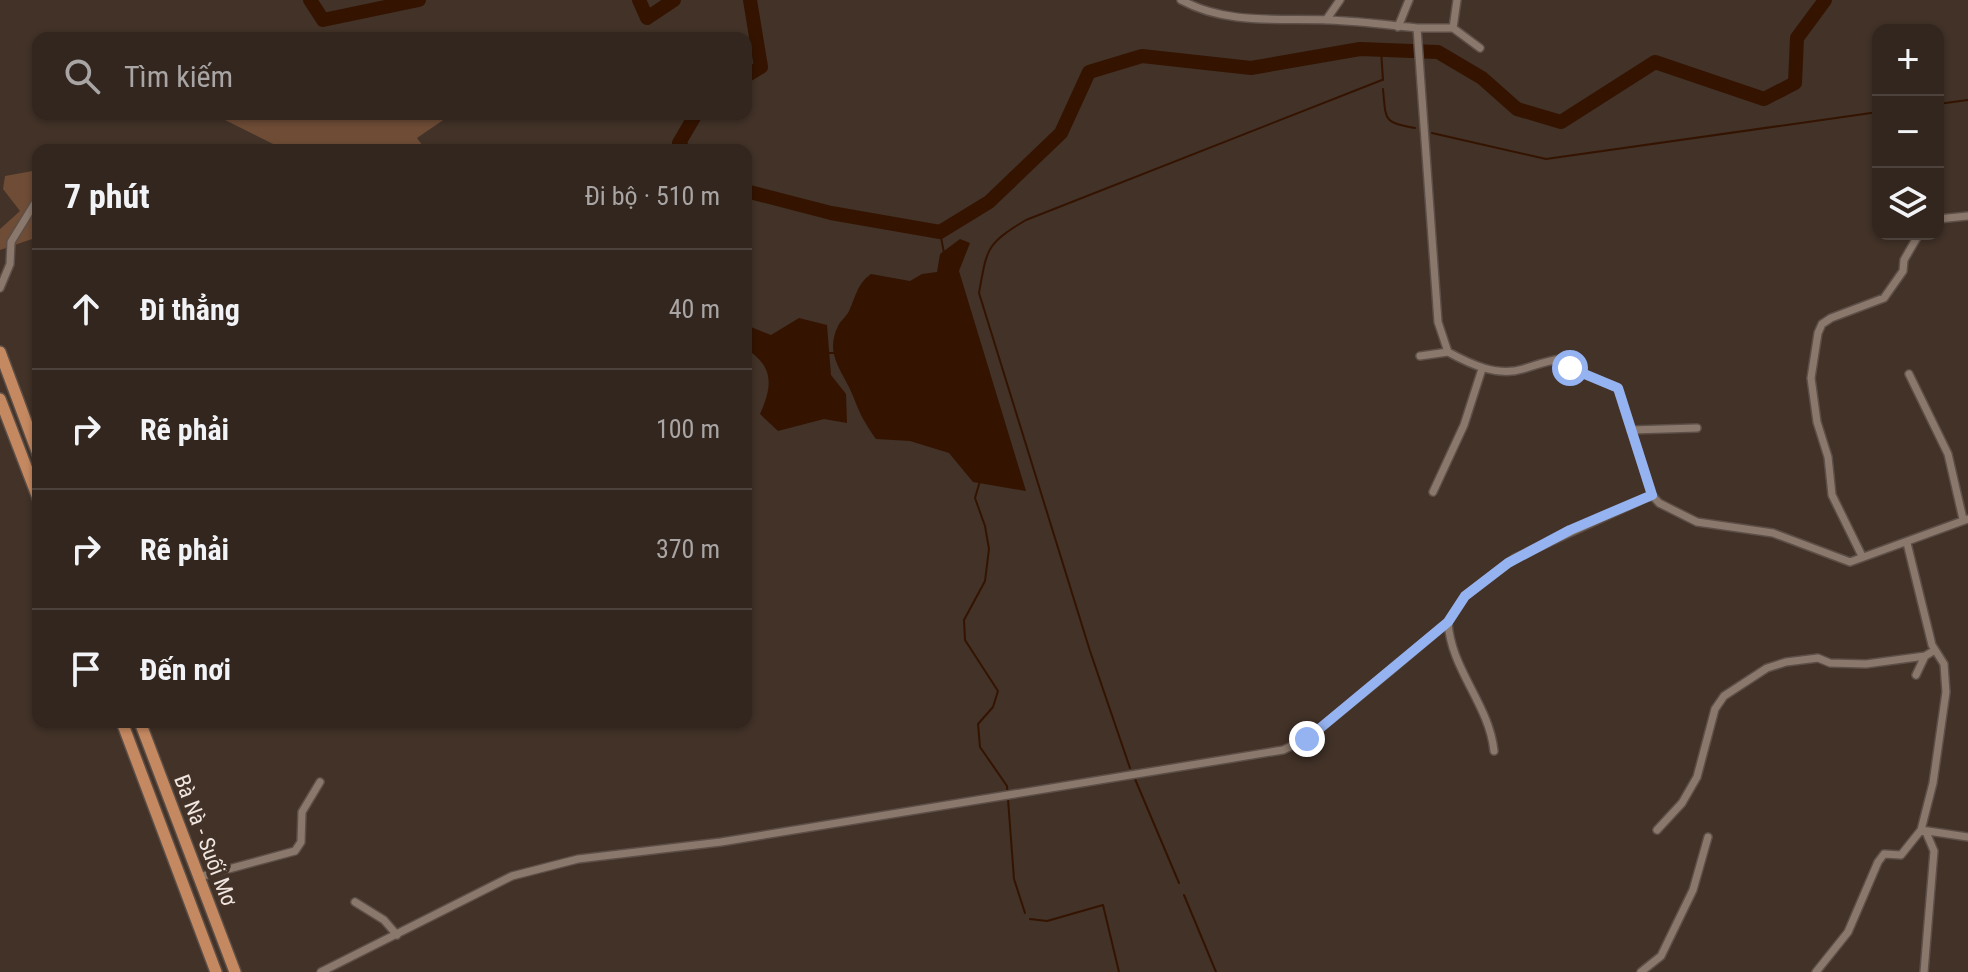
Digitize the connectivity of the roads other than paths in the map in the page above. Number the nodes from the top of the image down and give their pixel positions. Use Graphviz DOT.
graph roads {
  1 [pos="1181,0"];
  2 [pos="1340,0"];
  3 [pos="1409,0"];
  4 [pos="1457,0"];
  5 [pos="1326,20"];
  6 [pos="1398,27"];
  7 [pos="1417,28"];
  8 [pos="1453,28"];
  9 [pos="1480,48"];
  10 [pos="32,208"];
  11 [pos="1968,216"];
  12 [pos="1944,218"];
  13 [pos="1916,240"];
  14 [pos="0,288"];
  15 [pos="0,352"];
  16 [pos="1448,352"];
  17 [pos="1420,356"];
  18 [pos="1482,369"];
  19 [pos="1909,374"];
  20 [pos="0,399"];
  21 [pos="1697,428"];
  22 [pos="1631,430"];
  23 [pos="32,438"];
  24 [pos="32,482"];
  25 [pos="1433,492"];
  26 [pos="1652,495"];
  27 [pos="1966,519"];
  28 [pos="1907,543"];
  29 [pos="1862,556"];
  30 [pos="1448,622"];
  31 [pos="1935,650"];
  32 [pos="1925,656"];
  33 [pos="1916,675"];
  34 [pos="124,728"];
  35 [pos="142,728"];
  36 [pos="1494,751"];
  37 [pos="320,782"];
  38 [pos="1657,830"];
  39 [pos="1921,830"];
  40 [pos="1708,837"];
  41 [pos="1968,837"];
  42 [pos="199,877"];
  43 [pos="355,902"];
  44 [pos="397,935"];
  45 [pos="216,972"];
  46 [pos="235,972"];
  47 [pos="321,972"];
  48 [pos="1641,972"];
  49 [pos="1816,972"];
  50 [pos="1924,972"];
  1 -- 5 [label="street"];
  2 -- 5 [label="street"];
  3 -- 6 [label="street"];
  4 -- 8 [label="street"];
  5 -- 6 [label="street"];
  6 -- 7 [label="street"];
  7 -- 8 [label="street"];
  7 -- 16 [label="street"];
  8 -- 9 [label="street"];
  10 -- 14 [label="street"];
  11 -- 12 [label="street"];
  13 -- 29 [label="street"];
  15 -- 23 [label="main road"];
  16 -- 17 [label="street"];
  16 -- 18 [label="street"];
  18 -- 22 [label="street"];
  18 -- 25 [label="street"];
  19 -- 27 [label="street"];
  20 -- 24 [label="main road"];
  21 -- 22 [label="street"];
  22 -- 26 [label="street"];
  26 -- 29 [label="street"];
  26 -- 30 [label="street"];
  27 -- 28 [label="street"];
  28 -- 29 [label="street"];
  28 -- 31 [label="street"];
  30 -- 36 [label="street"];
  30 -- 44 [label="street"];
  31 -- 32 [label="street"];
  31 -- 39 [label="street"];
  32 -- 33 [label="street"];
  32 -- 38 [label="street"];
  34 -- 45 [label="main road, Bà Nà - Suối Mơ"];
  35 -- 42 [label="main road, Bà Nà - Suối Mơ"];
  37 -- 42 [label="street"];
  39 -- 41 [label="street"];
  39 -- 49 [label="street"];
  39 -- 50 [label="street"];
  40 -- 48 [label="street"];
  42 -- 46 [label="main road, Bà Nà - Suối Mơ"];
  43 -- 44 [label="street"];
  44 -- 47 [label="street"];
}
